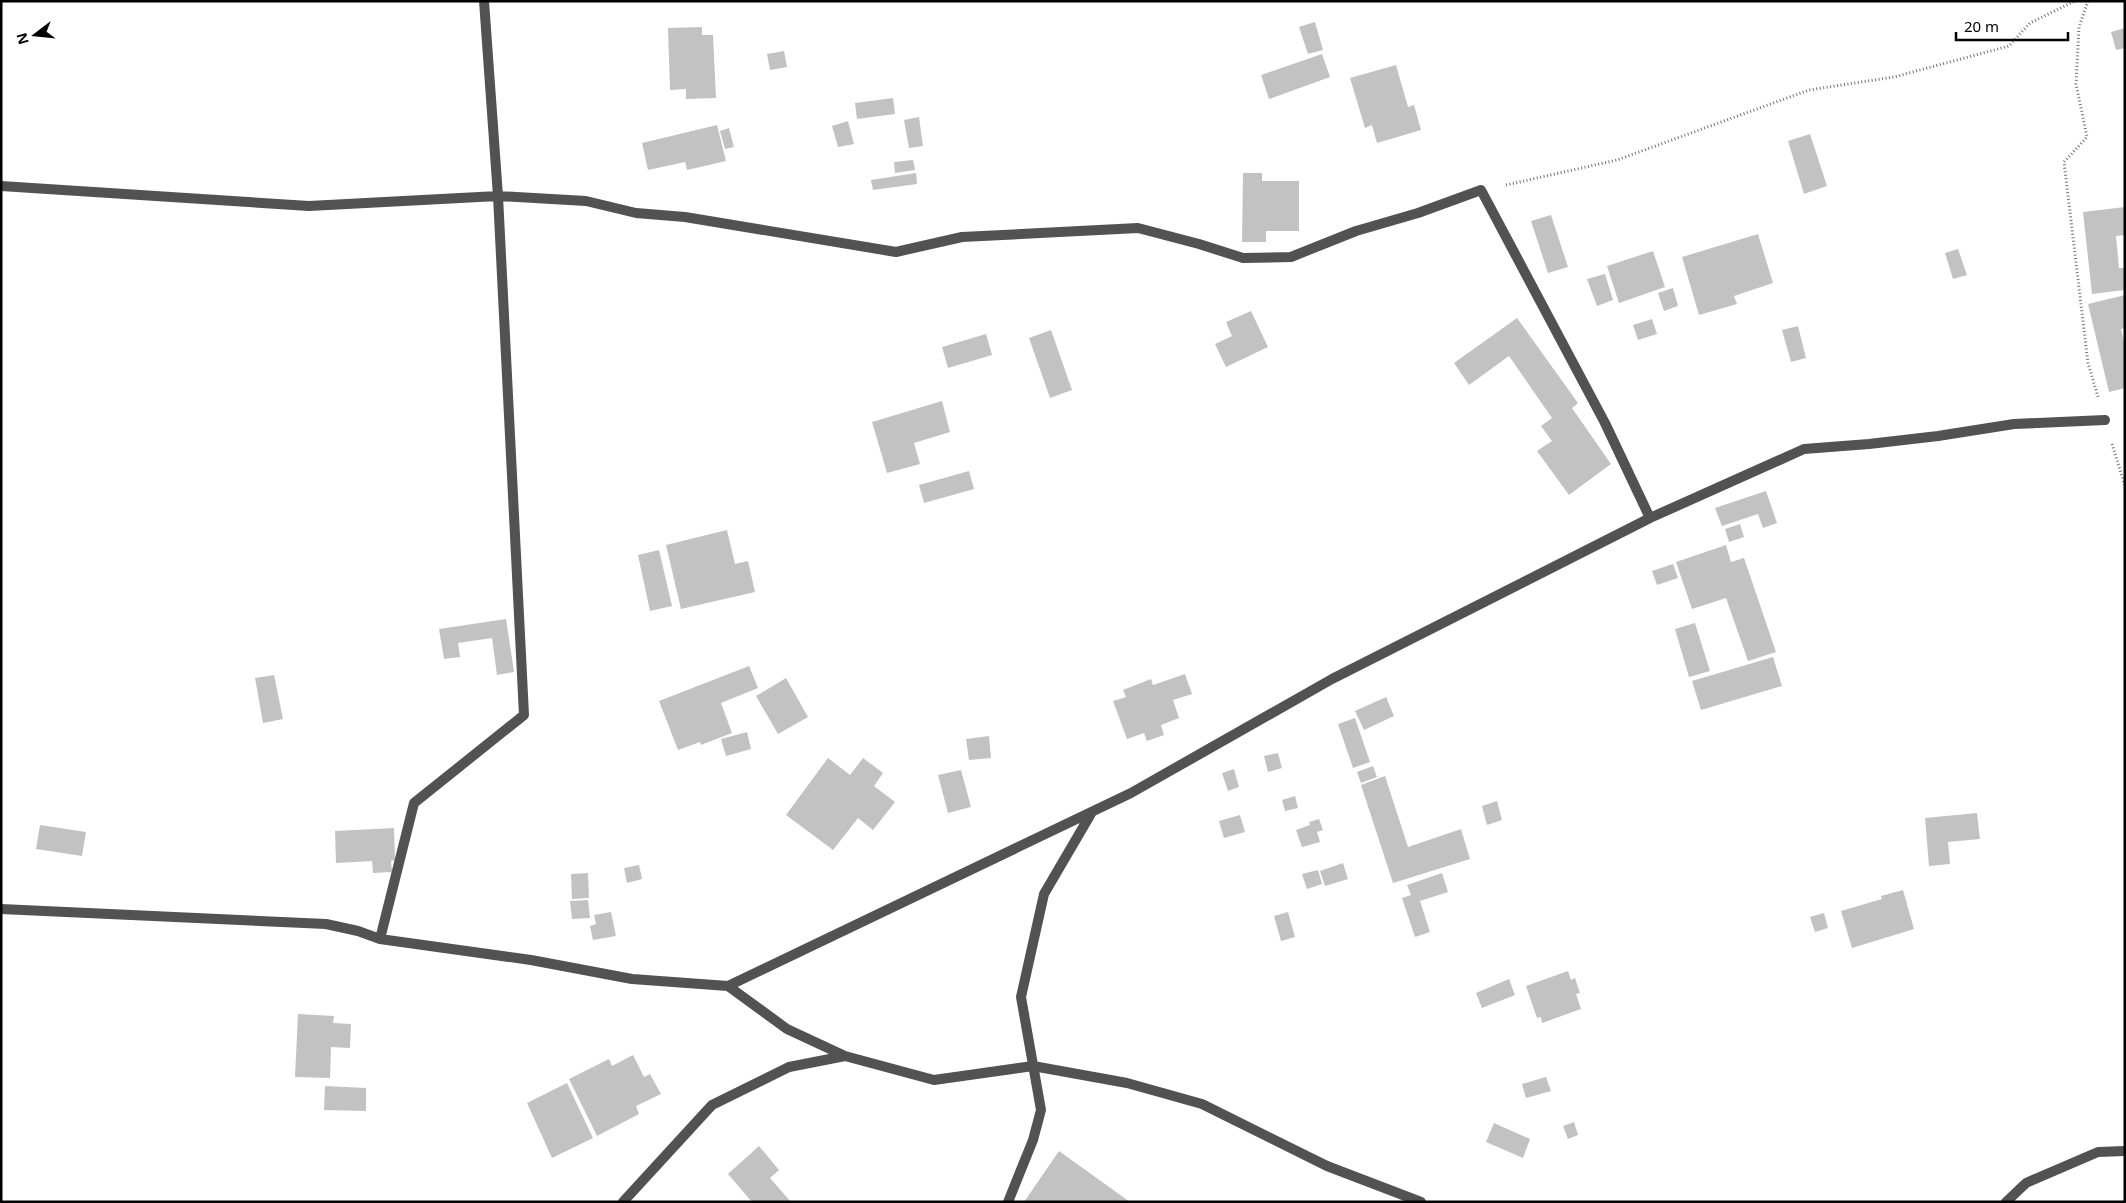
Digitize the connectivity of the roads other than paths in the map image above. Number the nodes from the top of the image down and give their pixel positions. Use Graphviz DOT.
graph roads {
  1 [pos="484,1"];
  2 [pos="1,186"];
  3 [pos="498,196"];
  4 [pos="2105,420"];
  5 [pos="1650,518"];
  6 [pos="1092,812"];
  7 [pos="1,909"];
  8 [pos="380,939"];
  9 [pos="728,986"];
  10 [pos="845,1056"];
  11 [pos="1033,1066"];
  12 [pos="2125,1151"];
  13 [pos="623,1202"];
  14 [pos="1008,1202"];
  15 [pos="1421,1202"];
  16 [pos="2006,1202"];
  1 -- 3 [label="street"];
  2 -- 3 [label="street"];
  3 -- 5 [label="street"];
  3 -- 8 [label="street"];
  4 -- 5 [label="street"];
  5 -- 6 [label="street"];
  6 -- 9 [label="street"];
  6 -- 11 [label="street"];
  7 -- 8 [label="street"];
  8 -- 9 [label="street"];
  9 -- 10 [label="street"];
  10 -- 11 [label="street"];
  10 -- 13 [label="street"];
  11 -- 14 [label="street"];
  11 -- 15 [label="street"];
  12 -- 16 [label="street"];
}
